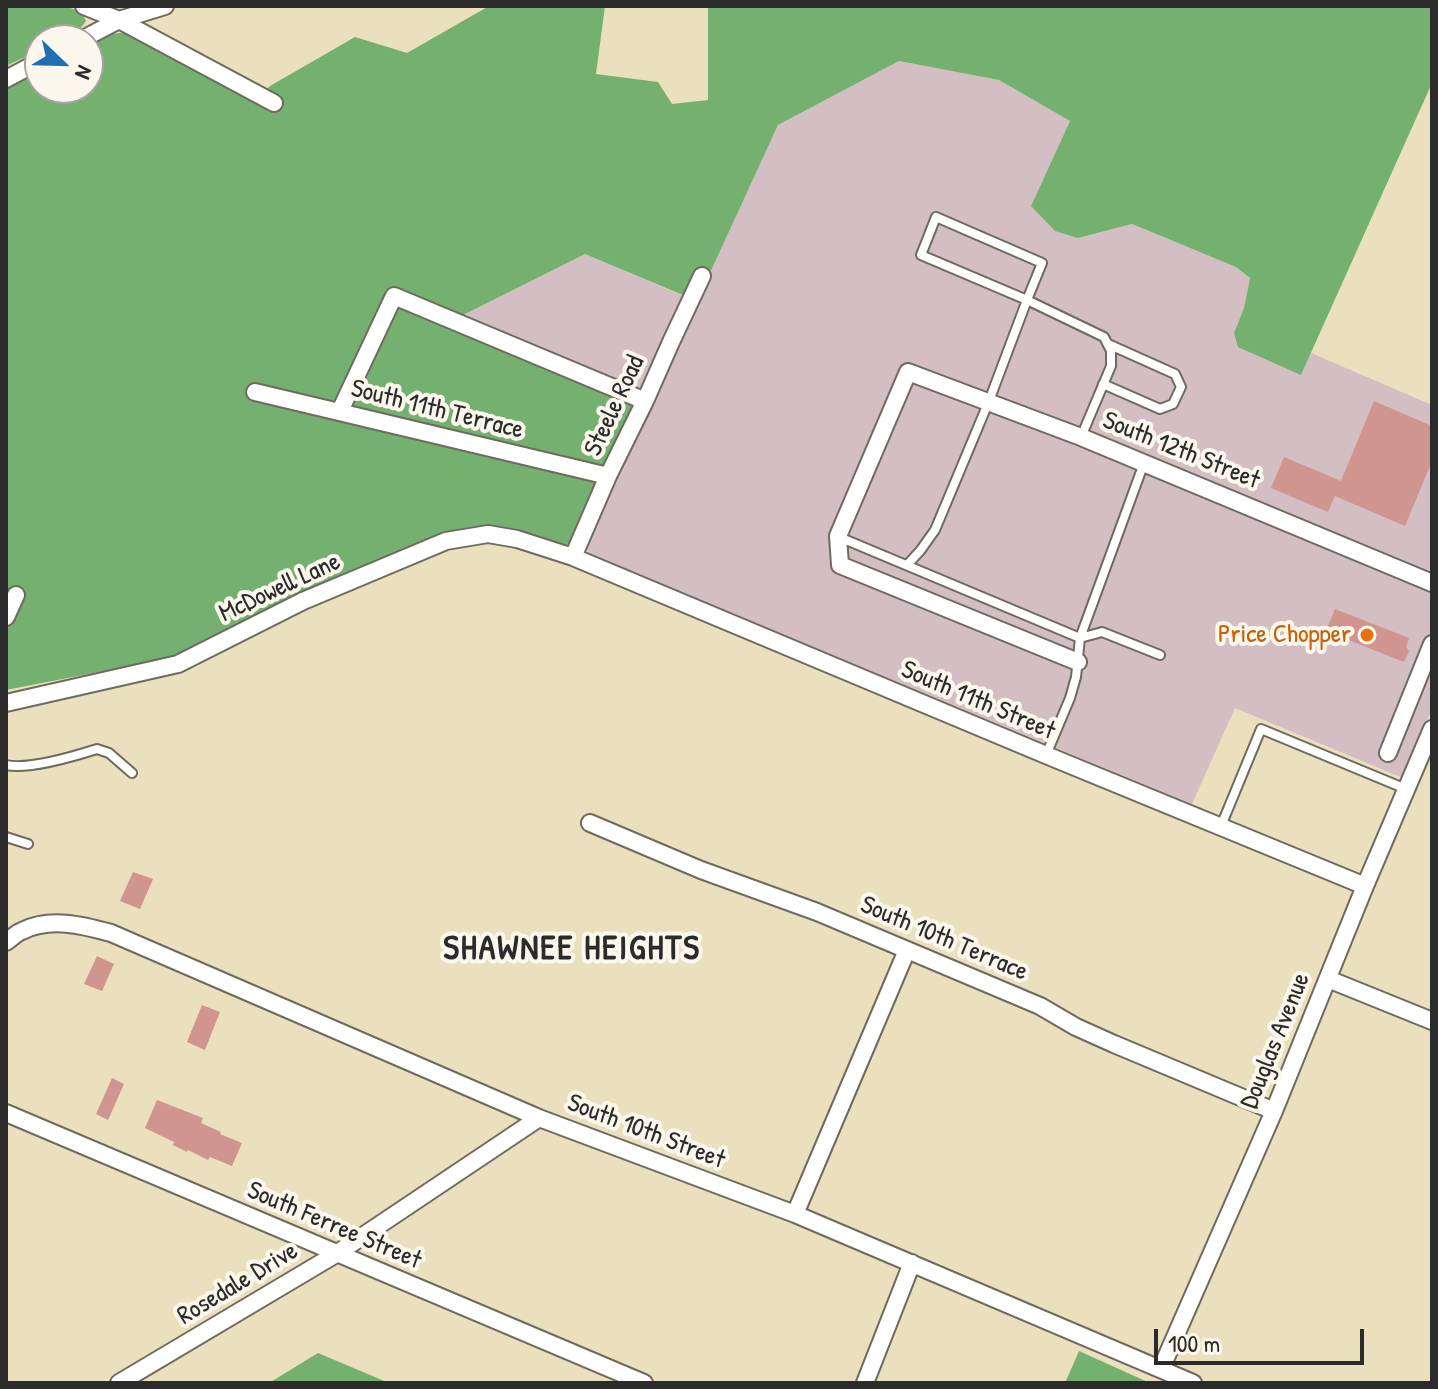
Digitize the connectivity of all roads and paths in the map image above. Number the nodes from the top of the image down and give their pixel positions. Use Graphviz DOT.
graph roads {
  1 [pos="84,6"];
  2 [pos="165,6"];
  3 [pos="119,20"];
  4 [pos="104,28"];
  5 [pos="24,69"];
  6 [pos="6,79"];
  7 [pos="274,103"];
  8 [pos="702,276"];
  9 [pos="1027,300"];
  10 [pos="1107,343"];
  11 [pos="1103,384"];
  12 [pos="255,392"];
  13 [pos="645,401"];
  14 [pos="989,401"];
  15 [pos="340,411"];
  16 [pos="1081,437"];
  17 [pos="1145,463"];
  18 [pos="608,476"];
  19 [pos="838,536"];
  20 [pos="573,557"];
  21 [pos="907,565"];
  22 [pos="1432,583"];
  23 [pos="16,595"];
  24 [pos="6,617"];
  25 [pos="1080,638"];
  26 [pos="1432,644"];
  27 [pos="1160,655"];
  28 [pos="1078,662"];
  29 [pos="6,703"];
  30 [pos="1432,729"];
  31 [pos="1388,753"];
  32 [pos="1046,755"];
  33 [pos="6,765"];
  34 [pos="132,773"];
  35 [pos="1406,789"];
  36 [pos="590,823"];
  37 [pos="1221,827"];
  38 [pos="6,837"];
  39 [pos="28,844"];
  40 [pos="1365,886"];
  41 [pos="6,942"];
  42 [pos="907,950"];
  43 [pos="1328,979"];
  44 [pos="1432,1021"];
  45 [pos="1274,1111"];
  46 [pos="6,1113"];
  47 [pos="539,1118"];
  48 [pos="795,1214"];
  49 [pos="336,1254"];
  50 [pos="912,1263"];
  51 [pos="1161,1369"];
  52 [pos="119,1383"];
  53 [pos="644,1383"];
  54 [pos="865,1383"];
  55 [pos="1193,1383"];
  1 -- 3 [label="street"];
  2 -- 3 [label="street"];
  3 -- 4 [label="street"];
  3 -- 7 [label="street"];
  5 -- 6 [label="street"];
  8 -- 13 [label="street, Steele Road"];
  9 -- 9 [label="lane"];
  9 -- 10 [label="lane"];
  9 -- 14 [label="lane"];
  10 -- 11 [label="lane"];
  10 -- 11 [label="lane"];
  11 -- 16 [label="lane"];
  12 -- 15 [label="street, South 11th Terrace"];
  13 -- 15 [label="street"];
  13 -- 18 [label="street, Steele Road"];
  14 -- 16 [label="street, South 12th Street"];
  14 -- 19 [label="street, South 12th Street"];
  14 -- 21 [label="lane"];
  15 -- 18 [label="street, South 11th Terrace"];
  16 -- 17 [label="street, South 12th Street"];
  17 -- 22 [label="street, South 12th Street"];
  17 -- 25 [label="lane"];
  18 -- 20 [label="street, Steele Road"];
  19 -- 21 [label="lane"];
  19 -- 28 [label="street"];
  20 -- 29 [label="street, McDowell Lane"];
  20 -- 32 [label="street, South 11th Street"];
  21 -- 25 [label="lane"];
  23 -- 24 [label="street"];
  25 -- 27 [label="lane"];
  25 -- 28 [label="lane"];
  26 -- 31 [label="street"];
  28 -- 32 [label="lane"];
  30 -- 35 [label="street, Douglas Avenue"];
  32 -- 37 [label="street, South 11th Street"];
  33 -- 34 [label="lane"];
  35 -- 37 [label="lane"];
  35 -- 40 [label="street, Douglas Avenue"];
  36 -- 42 [label="street, South 10th Terrace"];
  37 -- 40 [label="street, South 11th Street"];
  38 -- 39 [label="lane"];
  40 -- 43 [label="street, Douglas Avenue"];
  41 -- 47 [label="street, South 10th Street"];
  42 -- 45 [label="street, South 10th Terrace"];
  42 -- 48 [label="street"];
  43 -- 44 [label="street"];
  43 -- 45 [label="street, Douglas Avenue"];
  45 -- 51 [label="street, Douglas Avenue"];
  46 -- 49 [label="street, South Ferree Street"];
  47 -- 48 [label="street, South 10th Street"];
  47 -- 49 [label="street, Rosedale Drive"];
  48 -- 50 [label="street, South 10th Street"];
  49 -- 52 [label="street, Rosedale Drive"];
  49 -- 53 [label="street, South Ferree Street"];
  50 -- 51 [label="street, South 10th Street"];
  50 -- 54 [label="street"];
  51 -- 55 [label="street, South 10th Street"];
}
